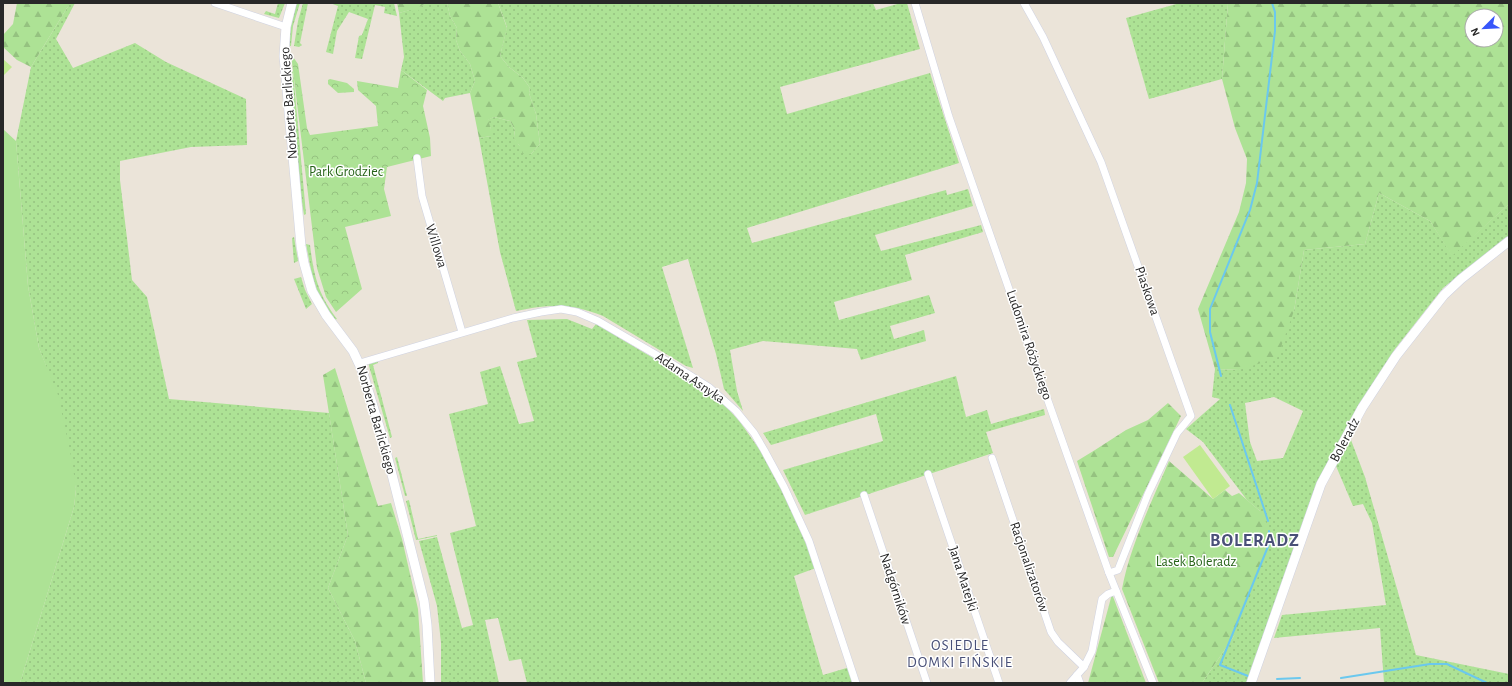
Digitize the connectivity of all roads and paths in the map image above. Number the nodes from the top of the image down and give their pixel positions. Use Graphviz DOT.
graph roads {
  1 [pos="215,3"];
  2 [pos="292,3"];
  3 [pos="915,3"];
  4 [pos="1024,3"];
  5 [pos="286,27"];
  6 [pos="417,158"];
  7 [pos="1509,241"];
  8 [pos="462,332"];
  9 [pos="360,363"];
  10 [pos="992,458"];
  11 [pos="928,474"];
  12 [pos="864,495"];
  13 [pos="1109,573"];
  14 [pos="1116,591"];
  15 [pos="1084,667"];
  16 [pos="1077,675"];
  17 [pos="430,683"];
  18 [pos="856,683"];
  19 [pos="926,683"];
  20 [pos="999,683"];
  21 [pos="1070,683"];
  22 [pos="1080,683"];
  23 [pos="1153,683"];
  24 [pos="1251,683"];
  1 -- 5 [label="street"];
  2 -- 5 [label="street, Norberta Barlickiego"];
  3 -- 13 [label="street, Ludomira Różyckiego"];
  4 -- 13 [label="street, Piaskowa"];
  5 -- 9 [label="street, Norberta Barlickiego"];
  6 -- 8 [label="street, Willowa"];
  7 -- 24 [label="street, Boleradz"];
  8 -- 9 [label="street, Adama Asnyka"];
  8 -- 18 [label="street, Adama Asnyka"];
  9 -- 17 [label="street, Norberta Barlickiego"];
  10 -- 15 [label="street, Racjonalizatorów"];
  11 -- 20 [label="street, Jana Matejki"];
  12 -- 19 [label="street, Nadgórników"];
  13 -- 14 [label="street, Ludomira Różyckiego"];
  14 -- 15 [label="street"];
  14 -- 23 [label="street, Ludomira Różyckiego"];
  15 -- 16 [label="street"];
  16 -- 21 [label="street"];
  16 -- 22 [label="street"];
}
